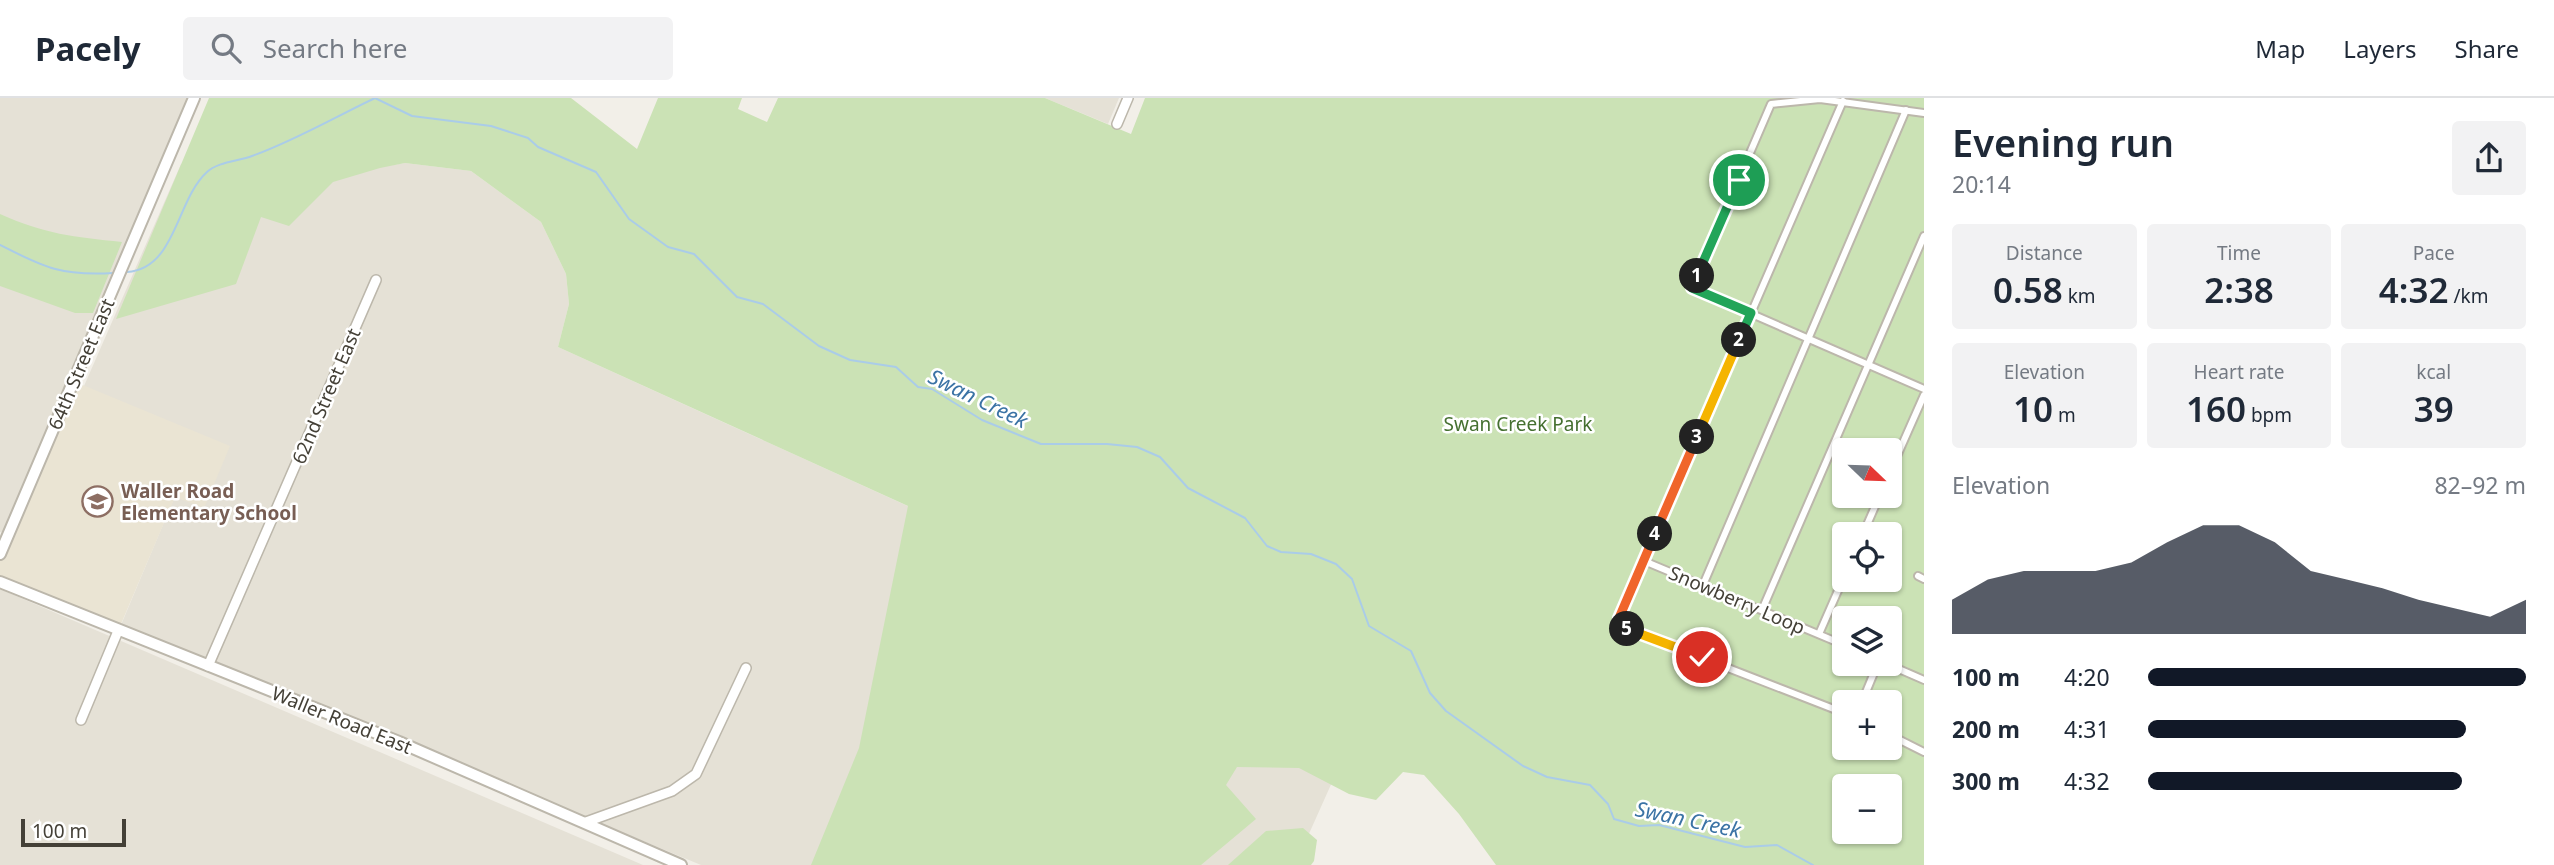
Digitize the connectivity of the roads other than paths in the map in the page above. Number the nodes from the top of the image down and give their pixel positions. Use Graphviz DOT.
graph roads {
  1 [pos="194,98"];
  2 [pos="1128,98"];
  3 [pos="1843,101"];
  4 [pos="1906,110"];
  5 [pos="1924,113"];
  6 [pos="1117,124"];
  7 [pos="1924,236"];
  8 [pos="376,280"];
  9 [pos="1751,313"];
  10 [pos="1808,339"];
  11 [pos="1868,365"];
  12 [pos="1924,389"];
  13 [pos="1924,395"];
  14 [pos="1902,445"];
  15 [pos="0,554"];
  16 [pos="1644,561"];
  17 [pos="0,582"];
  18 [pos="1703,585"];
  19 [pos="1837,592"];
  20 [pos="1762,610"];
  21 [pos="118,631"];
  22 [pos="1819,634"];
  23 [pos="1832,640"];
  24 [pos="208,666"];
  25 [pos="746,668"];
  26 [pos="1902,670"];
  27 [pos="1924,680"];
  28 [pos="1832,708"];
  29 [pos="81,720"];
  30 [pos="1902,741"];
  31 [pos="1924,752"];
  32 [pos="586,822"];
  33 [pos="681,865"];
  1 -- 15 [label="street, 64th Street East"];
  2 -- 6 [label="street"];
  3 -- 4 [label="street"];
  3 -- 9 [label="street, Snowberry Loop"];
  3 -- 9 [label="street"];
  4 -- 5 [label="street"];
  4 -- 10 [label="street"];
  7 -- 11 [label="street"];
  8 -- 24 [label="street, 62nd Street East"];
  9 -- 10 [label="street"];
  9 -- 16 [label="street, Snowberry Loop"];
  10 -- 11 [label="street"];
  10 -- 18 [label="street"];
  11 -- 12 [label="street"];
  11 -- 20 [label="street"];
  13 -- 14 [label="street"];
  16 -- 18 [label="street, Snowberry Loop"];
  16 -- 28 [label="street"];
  17 -- 21 [label="street, Waller Road East"];
  18 -- 20 [label="street, Snowberry Loop"];
  19 -- 22 [label="street"];
  20 -- 22 [label="street, Snowberry Loop"];
  21 -- 24 [label="street, Waller Road East"];
  21 -- 29 [label="street"];
  22 -- 23 [label="street, Snowberry Loop"];
  24 -- 32 [label="street, Waller Road East"];
  25 -- 32 [label="street"];
  26 -- 27 [label="street"];
  30 -- 31 [label="street"];
  32 -- 33 [label="street, Waller Road East"];
}
